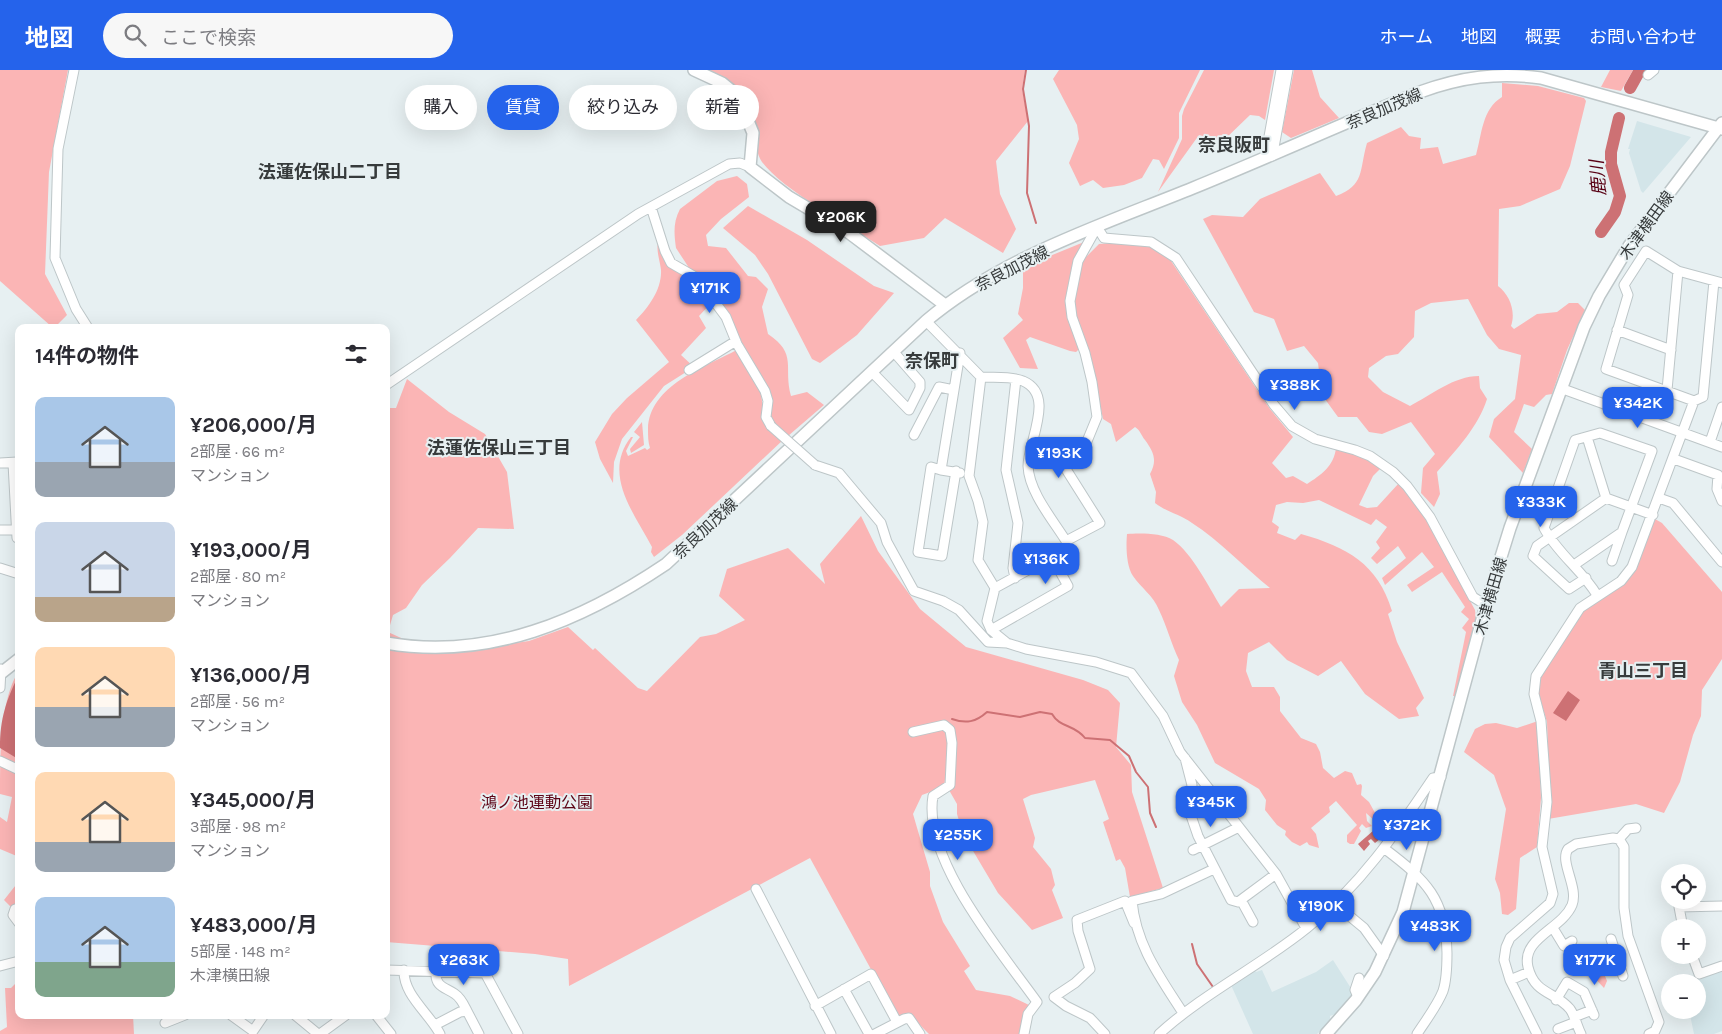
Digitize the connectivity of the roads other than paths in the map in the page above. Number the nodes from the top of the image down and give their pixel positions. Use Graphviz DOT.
graph roads {
  1 [pos="74,70"];
  2 [pos="694,70"];
  3 [pos="1281,70"];
  4 [pos="1288,70"];
  5 [pos="1721,124"];
  6 [pos="1272,156"];
  7 [pos="750,167"];
  8 [pos="651,207"];
  9 [pos="1097,227"];
  10 [pos="1678,271"];
  11 [pos="1718,282"];
  12 [pos="945,305"];
  13 [pos="926,321"];
  14 [pos="85,324"];
  15 [pos="1617,330"];
  16 [pos="736,341"];
  17 [pos="1670,350"];
  18 [pos="893,352"];
  19 [pos="960,353"];
  20 [pos="689,370"];
  21 [pos="872,372"];
  22 [pos="981,376"];
  23 [pos="1016,380"];
  24 [pos="390,382"];
  25 [pos="1562,389"];
  26 [pos="954,390"];
  27 [pos="1667,390"];
  28 [pos="1694,401"];
  29 [pos="1722,407"];
  30 [pos="1682,432"];
  31 [pos="914,435"];
  32 [pos="1588,437"];
  33 [pos="1710,442"];
  34 [pos="1722,446"];
  35 [pos="1674,459"];
  36 [pos="15,462"];
  37 [pos="0,463"];
  38 [pos="941,470"];
  39 [pos="956,471"];
  40 [pos="969,476"];
  41 [pos="1606,498"];
  42 [pos="1659,498"];
  43 [pos="1722,501"];
  44 [pos="1631,508"];
  45 [pos="1653,515"];
  46 [pos="0,530"];
  47 [pos="1622,532"];
  48 [pos="15,534"];
  49 [pos="1549,537"];
  50 [pos="1612,561"];
  51 [pos="1722,562"];
  52 [pos="1574,565"];
  53 [pos="0,568"];
  54 [pos="15,573"];
  55 [pos="1015,578"];
  56 [pos="1586,578"];
  57 [pos="995,588"];
  58 [pos="1597,595"];
  59 [pos="1486,605"];
  60 [pos="991,630"];
  61 [pos="390,643"];
  62 [pos="1007,643"];
  63 [pos="15,663"];
  64 [pos="1,672"];
  65 [pos="0,688"];
  66 [pos="913,732"];
  67 [pos="1185,758"];
  68 [pos="0,761"];
  69 [pos="15,768"];
  70 [pos="1441,777"];
  71 [pos="1239,827"];
  72 [pos="1636,828"];
  73 [pos="1619,839"];
  74 [pos="1203,845"];
  75 [pos="1385,848"];
  76 [pos="1194,850"];
  77 [pos="1214,869"];
  78 [pos="1414,871"];
  79 [pos="1276,874"];
  80 [pos="756,889"];
  81 [pos="1242,900"];
  82 [pos="1335,904"];
  83 [pos="1722,906"];
  84 [pos="1681,919"];
  85 [pos="1253,922"];
  86 [pos="1134,923"];
  87 [pos="1306,928"];
  88 [pos="1553,928"];
  89 [pos="1611,939"];
  90 [pos="1572,941"];
  91 [pos="1634,952"];
  92 [pos="1384,956"];
  93 [pos="1618,958"];
  94 [pos="15,962"];
  95 [pos="1695,964"];
  96 [pos="0,966"];
  97 [pos="1722,966"];
  98 [pos="390,970"];
  99 [pos="404,970"];
  100 [pos="436,972"];
  101 [pos="1529,972"];
  102 [pos="1624,976"];
  103 [pos="1358,978"];
  104 [pos="1510,980"];
  105 [pos="844,989"];
  106 [pos="1054,997"];
  107 [pos="1358,997"];
  108 [pos="1556,1000"];
  109 [pos="1037,1002"];
  110 [pos="815,1006"];
  111 [pos="467,1011"];
  112 [pos="1183,1013"];
  113 [pos="175,1019"];
  114 [pos="239,1019"];
  115 [pos="261,1019"];
  116 [pos="300,1019"];
  117 [pos="340,1019"];
  118 [pos="379,1019"];
  119 [pos="1575,1020"];
  120 [pos="897,1022"];
  121 [pos="165,1023"];
  122 [pos="435,1025"];
  123 [pos="1558,1029"];
  124 [pos="890,1031"];
  125 [pos="1165,1032"];
  126 [pos="319,1034"];
  127 [pos="390,1034"];
  128 [pos="440,1034"];
  129 [pos="478,1034"];
  130 [pos="518,1034"];
  131 [pos="831,1034"];
  132 [pos="869,1034"];
  133 [pos="875,1034"];
  134 [pos="920,1034"];
  135 [pos="1024,1034"];
  136 [pos="1105,1034"];
  137 [pos="1326,1034"];
  138 [pos="1417,1034"];
  139 [pos="1537,1034"];
  140 [pos="1581,1034"];
  141 [pos="1649,1034"];
  1 -- 14 [label="street"];
  2 -- 7 [label="main road"];
  3 -- 6 [label="street"];
  4 -- 6 [label="street"];
  5 -- 6 [label="main road, 奈良加茂線"];
  5 -- 25 [label="main road, 木津横田線"];
  6 -- 9 [label="main road, 奈良加茂線"];
  7 -- 8 [label="street"];
  7 -- 12 [label="main road"];
  8 -- 16 [label="street"];
  8 -- 24 [label="street"];
  9 -- 12 [label="main road, 奈良加茂線"];
  9 -- 23 [label="street"];
  9 -- 59 [label="street"];
  10 -- 11 [label="street"];
  10 -- 15 [label="street"];
  10 -- 17 [label="street"];
  11 -- 28 [label="street"];
  12 -- 13 [label="main road, 奈良加茂線"];
  13 -- 18 [label="main road, 奈良加茂線"];
  13 -- 19 [label="street"];
  15 -- 17 [label="street"];
  15 -- 27 [label="street"];
  16 -- 20 [label="street"];
  16 -- 62 [label="street, bridge"];
  17 -- 27 [label="street"];
  18 -- 21 [label="main road, 奈良加茂線"];
  18 -- 21 [label="street"];
  19 -- 22 [label="street"];
  19 -- 26 [label="street"];
  21 -- 61 [label="main road, 奈良加茂線"];
  22 -- 23 [label="street"];
  22 -- 40 [label="street"];
  23 -- 55 [label="street"];
  25 -- 30 [label="street"];
  25 -- 59 [label="main road, 木津横田線"];
  26 -- 31 [label="street"];
  26 -- 38 [label="street"];
  27 -- 28 [label="street"];
  28 -- 30 [label="street"];
  29 -- 33 [label="street"];
  30 -- 33 [label="street"];
  30 -- 35 [label="street"];
  32 -- 41 [label="street"];
  32 -- 44 [label="street"];
  32 -- 49 [label="street"];
  33 -- 34 [label="street"];
  35 -- 42 [label="street"];
  35 -- 43 [label="street"];
  36 -- 37 [label="street"];
  38 -- 39 [label="street"];
  38 -- 39 [label="street"];
  39 -- 40 [label="street"];
  40 -- 57 [label="street"];
  41 -- 44 [label="street"];
  41 -- 49 [label="street"];
  42 -- 45 [label="street"];
  42 -- 51 [label="street"];
  44 -- 45 [label="street"];
  44 -- 47 [label="street"];
  45 -- 58 [label="street"];
  46 -- 48 [label="street"];
  47 -- 50 [label="street"];
  47 -- 52 [label="street"];
  49 -- 52 [label="street"];
  49 -- 56 [label="street"];
  52 -- 56 [label="street"];
  53 -- 54 [label="street"];
  55 -- 57 [label="street"];
  55 -- 60 [label="street"];
  56 -- 58 [label="street"];
  57 -- 60 [label="street"];
  58 -- 104 [label="street"];
  59 -- 70 [label="main road, 木津横田線"];
  60 -- 62 [label="street"];
  62 -- 67 [label="street"];
  63 -- 64 [label="main road"];
  64 -- 65 [label="street"];
  66 -- 109 [label="street"];
  67 -- 71 [label="street"];
  67 -- 74 [label="street"];
  68 -- 69 [label="street"];
  70 -- 75 [label="street"];
  70 -- 78 [label="main road, 木津横田線"];
  71 -- 74 [label="street"];
  71 -- 79 [label="street"];
  72 -- 73 [label="street"];
  73 -- 88 [label="street"];
  73 -- 91 [label="street"];
  74 -- 76 [label="street"];
  74 -- 77 [label="street"];
  75 -- 78 [label="street"];
  75 -- 82 [label="street"];
  77 -- 81 [label="street"];
  77 -- 86 [label="street"];
  78 -- 92 [label="main road, 木津横田線"];
  78 -- 138 [label="street"];
  79 -- 81 [label="street"];
  79 -- 87 [label="street"];
  80 -- 110 [label="street"];
  81 -- 85 [label="street"];
  82 -- 87 [label="street"];
  82 -- 92 [label="street"];
  83 -- 84 [label="street"];
  86 -- 106 [label="street"];
  86 -- 112 [label="street"];
  87 -- 112 [label="street"];
  88 -- 90 [label="street"];
  88 -- 101 [label="street"];
  89 -- 93 [label="street"];
  91 -- 93 [label="street"];
  91 -- 141 [label="street"];
  92 -- 107 [label="main road, 木津横田線"];
  93 -- 102 [label="street"];
  94 -- 96 [label="street"];
  95 -- 97 [label="street"];
  98 -- 99 [label="street"];
  99 -- 100 [label="street"];
  99 -- 122 [label="street"];
  100 -- 111 [label="street"];
  100 -- 130 [label="street"];
  101 -- 104 [label="street"];
  101 -- 108 [label="street"];
  103 -- 107 [label="street"];
  104 -- 139 [label="street"];
  105 -- 110 [label="street"];
  105 -- 120 [label="street"];
  105 -- 132 [label="street"];
  106 -- 109 [label="street"];
  106 -- 136 [label="street"];
  107 -- 137 [label="main road, 木津横田線"];
  108 -- 119 [label="street"];
  108 -- 119 [label="street"];
  109 -- 135 [label="street"];
  110 -- 131 [label="street"];
  111 -- 122 [label="street"];
  111 -- 129 [label="street"];
  112 -- 125 [label="street"];
  113 -- 121 [label="street"];
  114 -- 115 [label="street"];
  116 -- 126 [label="street"];
  117 -- 126 [label="street"];
  118 -- 127 [label="street"];
  119 -- 123 [label="street"];
  119 -- 140 [label="street"];
  120 -- 124 [label="street"];
  120 -- 134 [label="street"];
  122 -- 128 [label="street"];
  124 -- 133 [label="street"];
}
